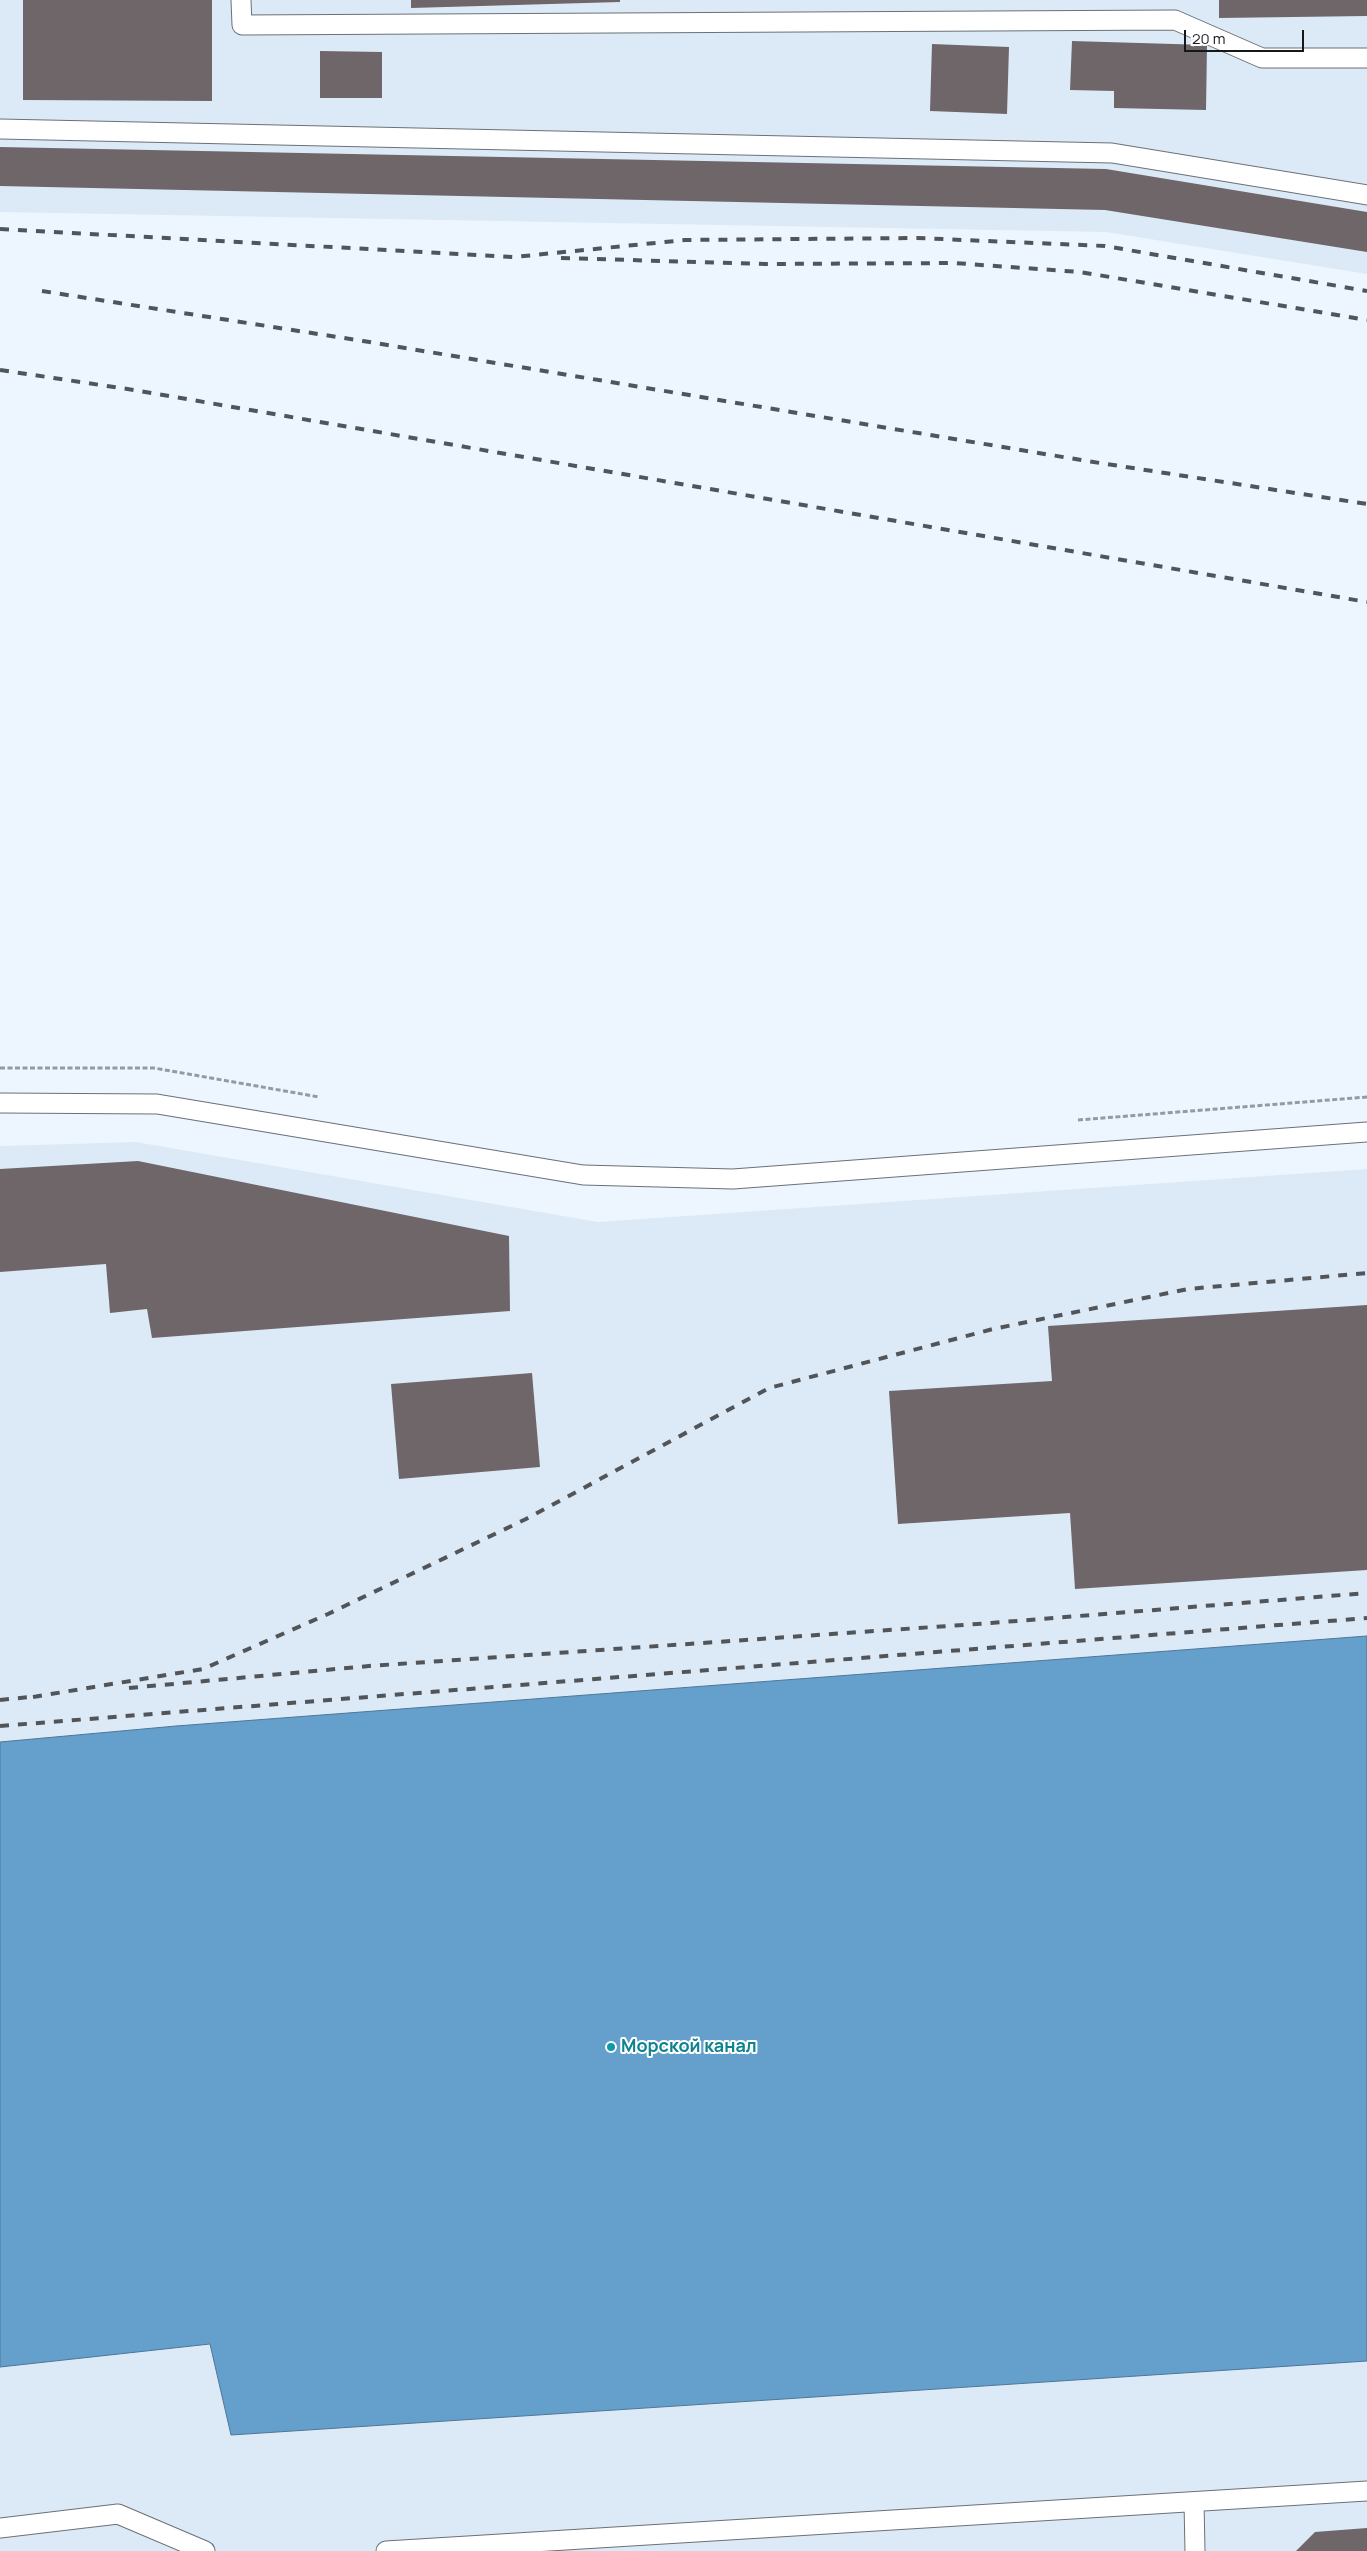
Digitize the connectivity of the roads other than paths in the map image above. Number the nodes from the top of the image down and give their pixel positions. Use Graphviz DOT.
graph roads {
  1 [pos="241,0"];
  2 [pos="1367,58"];
  3 [pos="0,129"];
  4 [pos="1367,194"];
  5 [pos="0,1103"];
  6 [pos="1367,1132"];
  7 [pos="1367,2492"];
  8 [pos="1194,2502"];
  9 [pos="0,2528"];
  10 [pos="205,2551"];
  11 [pos="386,2551"];
  12 [pos="1195,2551"];
  1 -- 2 [label="lane"];
  3 -- 4 [label="lane"];
  5 -- 6 [label="lane"];
  7 -- 8 [label="lane"];
  8 -- 11 [label="lane"];
  8 -- 12 [label="lane"];
  9 -- 10 [label="lane"];
}
